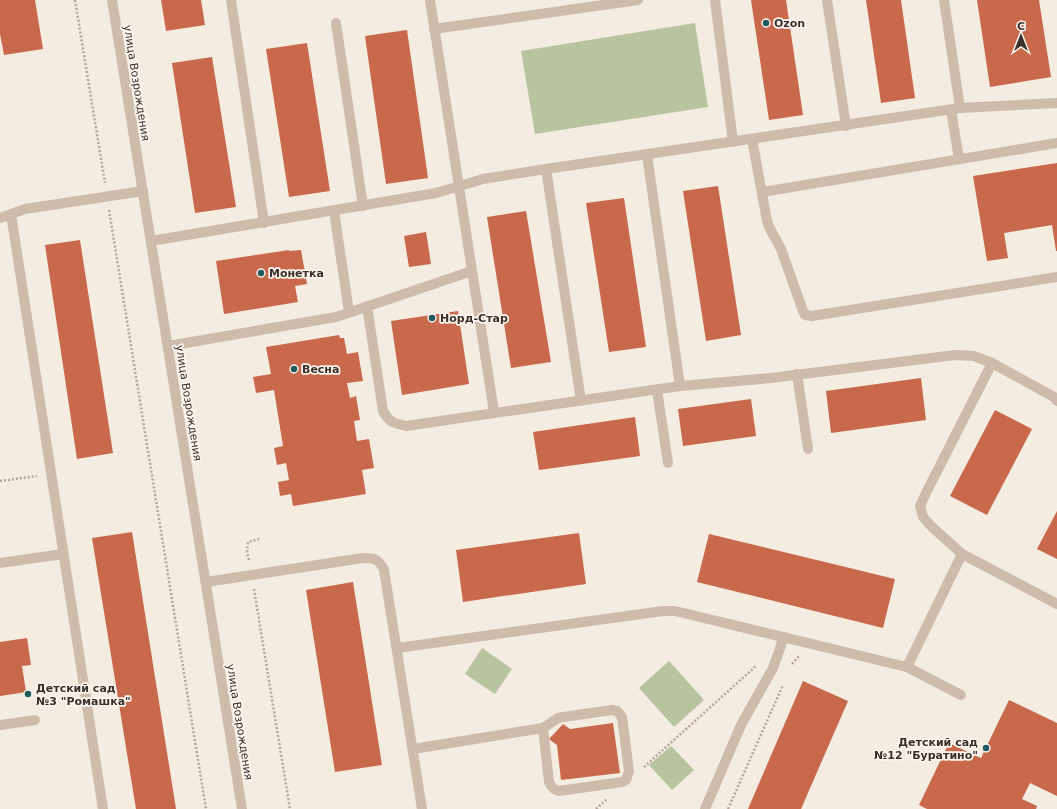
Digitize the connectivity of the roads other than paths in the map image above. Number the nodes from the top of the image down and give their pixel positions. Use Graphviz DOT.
graph roads {
  1 [pos="112,0"];
  2 [pos="231,0"];
  3 [pos="430,0"];
  4 [pos="638,0"];
  5 [pos="715,0"];
  6 [pos="827,0"];
  7 [pos="944,0"];
  8 [pos="624,1"];
  9 [pos="336,23"];
  10 [pos="434,29"];
  11 [pos="1057,103"];
  12 [pos="956,109"];
  13 [pos="846,126"];
  14 [pos="752,139"];
  15 [pos="733,142"];
  16 [pos="1057,143"];
  17 [pos="647,155"];
  18 [pos="958,159"];
  19 [pos="546,169"];
  20 [pos="459,186"];
  21 [pos="143,191"];
  22 [pos="762,192"];
  23 [pos="363,206"];
  24 [pos="334,210"];
  25 [pos="11,214"];
  26 [pos="0,218"];
  27 [pos="264,223"];
  28 [pos="151,241"];
  29 [pos="472,270"];
  30 [pos="1057,276"];
  31 [pos="367,306"];
  32 [pos="349,312"];
  33 [pos="168,346"];
  34 [pos="992,363"];
  35 [pos="797,374"];
  36 [pos="680,386"];
  37 [pos="657,390"];
  38 [pos="1056,398"];
  39 [pos="581,401"];
  40 [pos="494,412"];
  41 [pos="808,449"];
  42 [pos="668,463"];
  43 [pos="63,554"];
  44 [pos="962,554"];
  45 [pos="0,563"];
  46 [pos="206,582"];
  47 [pos="1057,604"];
  48 [pos="784,638"];
  49 [pos="397,648"];
  50 [pos="907,667"];
  51 [pos="961,695"];
  52 [pos="35,720"];
  53 [pos="0,725"];
  54 [pos="543,728"];
  55 [pos="413,749"];
  56 [pos="103,809"];
  57 [pos="242,809"];
  58 [pos="422,809"];
  59 [pos="705,809"];
  1 -- 21 [label="street, улица Возрождения"];
  2 -- 27 [label="street"];
  3 -- 10 [label="street"];
  4 -- 8 [label="street"];
  5 -- 15 [label="street"];
  6 -- 13 [label="street"];
  7 -- 12 [label="street"];
  8 -- 10 [label="street"];
  9 -- 23 [label="street"];
  10 -- 20 [label="street"];
  11 -- 12 [label="street"];
  12 -- 13 [label="street"];
  12 -- 18 [label="street"];
  13 -- 14 [label="street"];
  14 -- 15 [label="street"];
  14 -- 22 [label="street"];
  15 -- 17 [label="street"];
  16 -- 18 [label="street"];
  17 -- 19 [label="street"];
  17 -- 36 [label="street"];
  18 -- 22 [label="street"];
  19 -- 20 [label="street"];
  19 -- 39 [label="street"];
  20 -- 23 [label="street"];
  20 -- 29 [label="street"];
  21 -- 25 [label="street"];
  21 -- 28 [label="street, улица Возрождения"];
  22 -- 30 [label="street"];
  23 -- 24 [label="street"];
  24 -- 27 [label="street"];
  24 -- 32 [label="street"];
  25 -- 26 [label="street"];
  25 -- 43 [label="street"];
  27 -- 28 [label="street"];
  28 -- 33 [label="street, улица Возрождения"];
  29 -- 31 [label="street"];
  29 -- 40 [label="street"];
  31 -- 32 [label="street"];
  31 -- 40 [label="street"];
  32 -- 33 [label="street"];
  33 -- 46 [label="street, улица Возрождения"];
  34 -- 35 [label="street"];
  34 -- 38 [label="street"];
  34 -- 44 [label="street"];
  35 -- 36 [label="street"];
  35 -- 41 [label="street"];
  36 -- 37 [label="street"];
  37 -- 39 [label="street"];
  37 -- 42 [label="street"];
  39 -- 40 [label="street"];
  43 -- 45 [label="street"];
  43 -- 56 [label="street"];
  44 -- 47 [label="street"];
  44 -- 50 [label="street"];
  46 -- 49 [label="street"];
  46 -- 57 [label="street, улица Возрождения"];
  48 -- 49 [label="street"];
  48 -- 50 [label="street"];
  48 -- 59 [label="street"];
  49 -- 55 [label="street"];
  50 -- 51 [label="street"];
  52 -- 53 [label="street"];
  54 -- 54 [label="street"];
  54 -- 55 [label="street"];
  55 -- 58 [label="street"];
}
